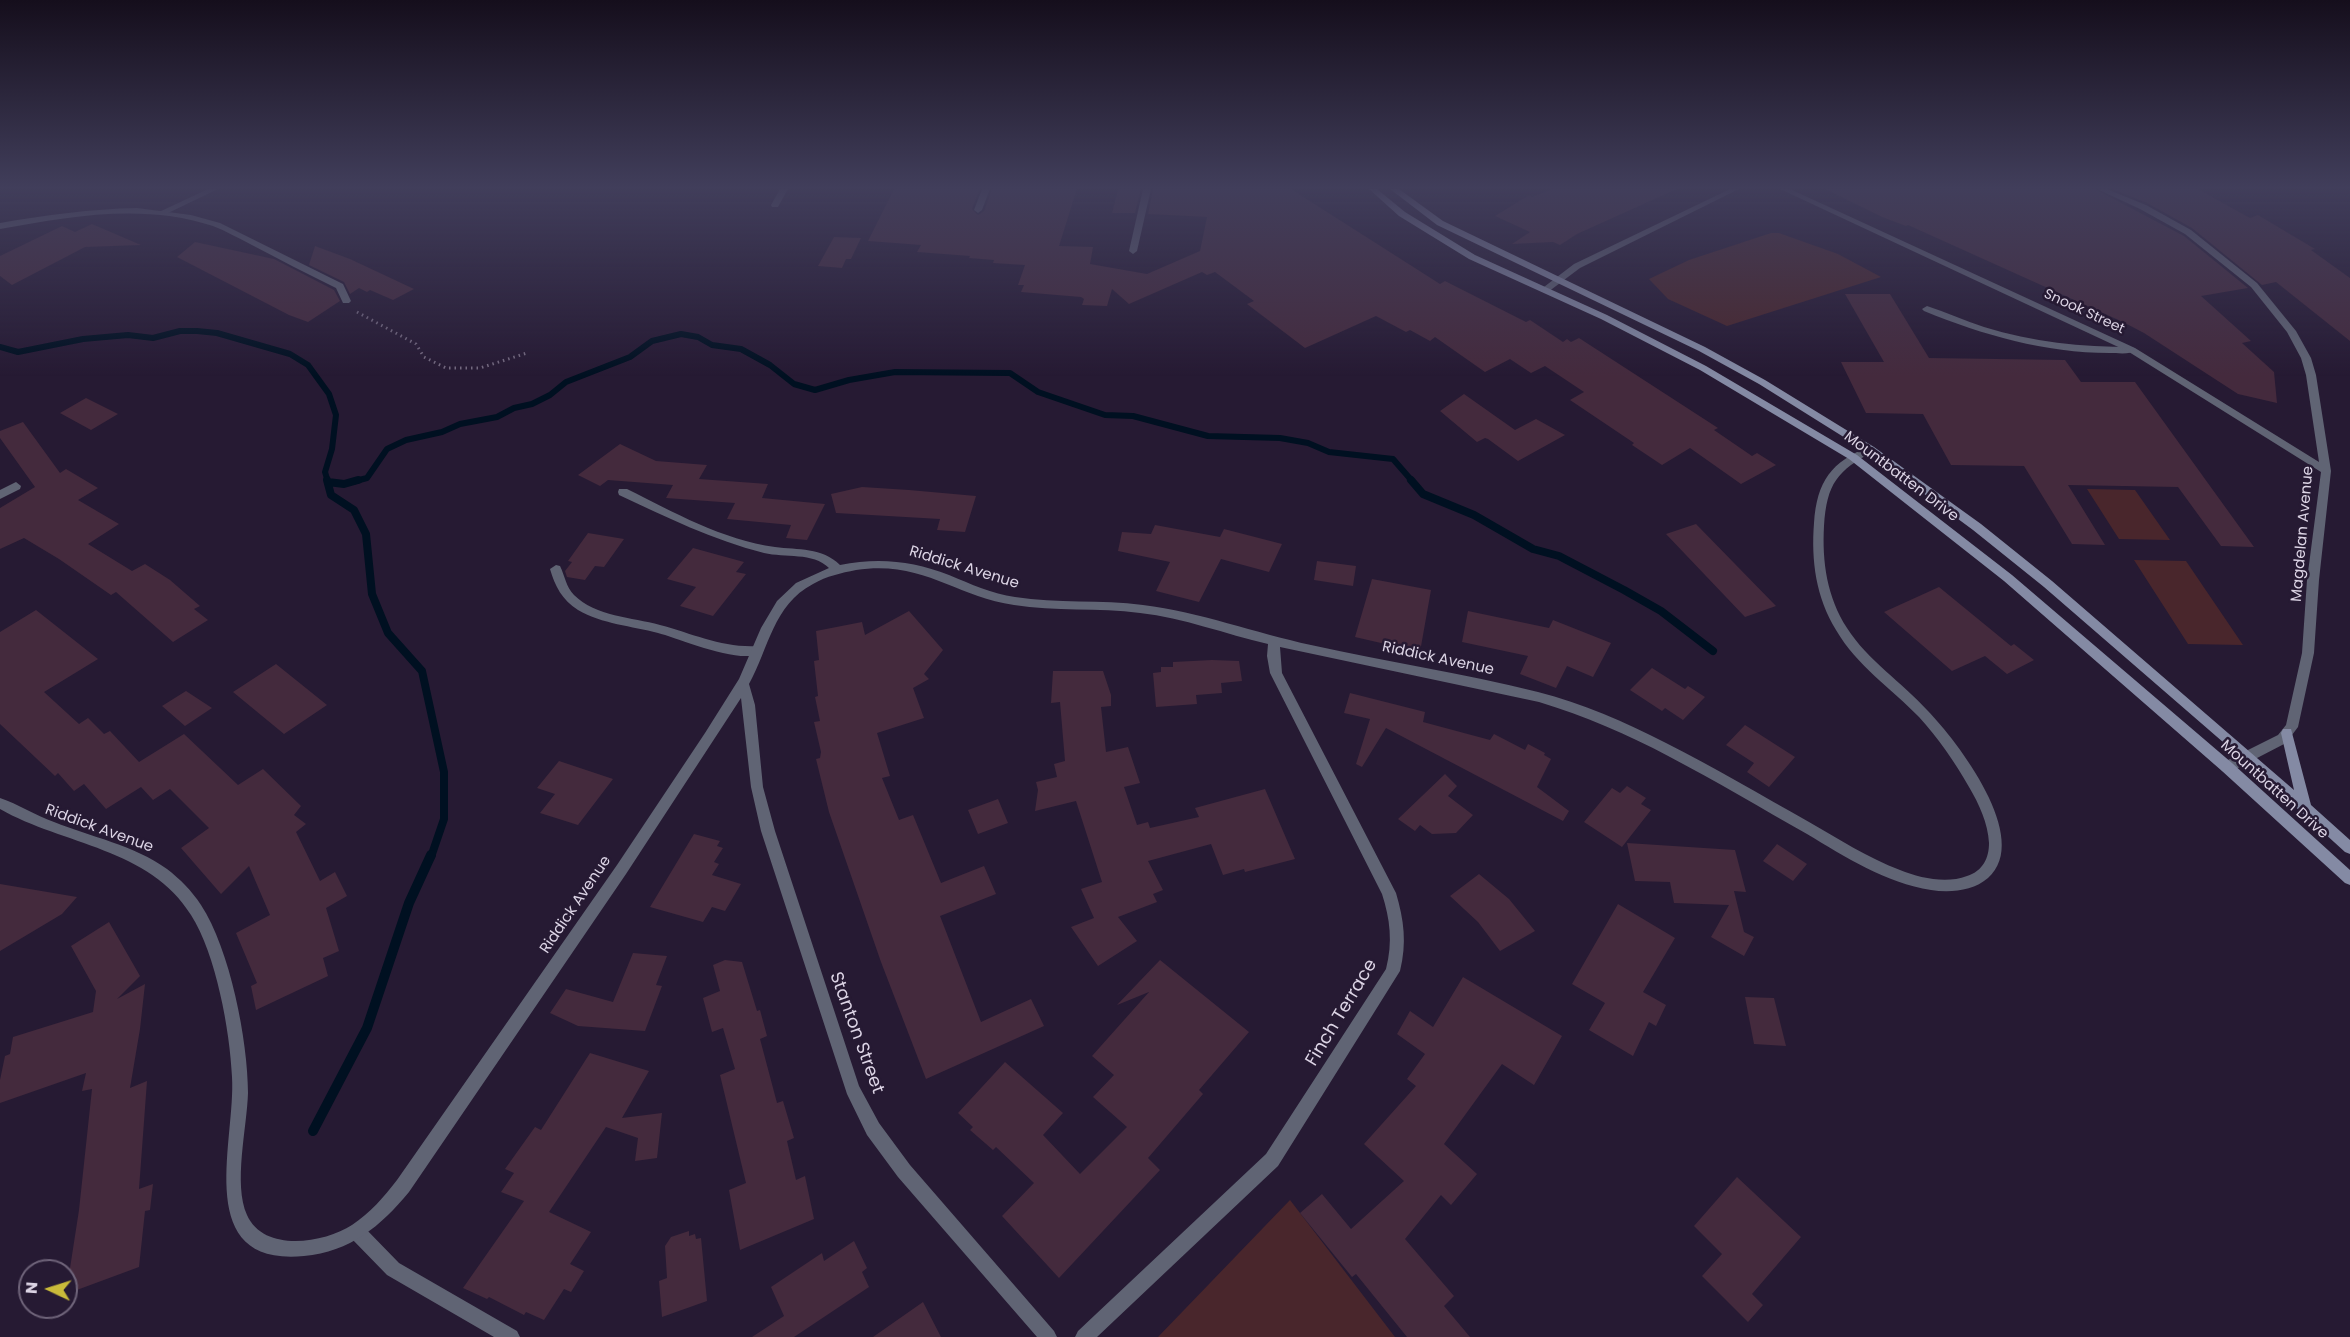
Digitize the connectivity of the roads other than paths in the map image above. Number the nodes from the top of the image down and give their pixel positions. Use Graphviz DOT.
graph roads {
  1 [pos="271,251"];
  2 [pos="1466,251"];
  3 [pos="1495,251"];
  4 [pos="1607,251"];
  5 [pos="1919,251"];
  6 [pos="2212,251"];
  7 [pos="1558,279"];
  8 [pos="1545,290"];
  9 [pos="346,301"];
  10 [pos="1927,309"];
  11 [pos="2132,350"];
  12 [pos="1869,449"];
  13 [pos="1853,458"];
  14 [pos="2326,471"];
  15 [pos="16,486"];
  16 [pos="623,492"];
  17 [pos="0,495"];
  18 [pos="556,568"];
  19 [pos="837,569"];
  20 [pos="1274,642"];
  21 [pos="758,650"];
  22 [pos="743,685"];
  23 [pos="2287,732"];
  24 [pos="2250,758"];
  25 [pos="2227,767"];
  26 [pos="0,803"];
  27 [pos="2305,807"];
  28 [pos="2350,848"];
  29 [pos="2350,879"];
  30 [pos="357,1232"];
  31 [pos="511,1337"];
  32 [pos="1048,1337"];
  33 [pos="1084,1337"];
  1 -- 9 [label="street"];
  2 -- 8 [label="main road, Mountbatten Drive"];
  3 -- 7 [label="main road, Mountbatten Drive"];
  4 -- 7 [label="street"];
  5 -- 11 [label="street, Snook Street"];
  6 -- 14 [label="street, Magdelan Avenue"];
  7 -- 8 [label="street"];
  7 -- 12 [label="main road, Mountbatten Drive"];
  8 -- 13 [label="main road, Mountbatten Drive"];
  10 -- 11 [label="street"];
  11 -- 14 [label="street, Snook Street"];
  12 -- 13 [label="street, Riddick Avenue"];
  12 -- 24 [label="main road, Mountbatten Drive"];
  13 -- 20 [label="street, Riddick Avenue"];
  13 -- 25 [label="main road, Mountbatten Drive"];
  14 -- 23 [label="street, Magdelan Avenue"];
  15 -- 17 [label="street"];
  16 -- 19 [label="street"];
  18 -- 21 [label="street"];
  19 -- 20 [label="street, Riddick Avenue"];
  19 -- 21 [label="street, Riddick Avenue"];
  20 -- 33 [label="street, Finch Terrace"];
  21 -- 22 [label="street, Riddick Avenue"];
  22 -- 30 [label="street, Riddick Avenue"];
  22 -- 32 [label="street, Stanton Street"];
  23 -- 24 [label="street"];
  23 -- 27 [label="main road"];
  24 -- 25 [label="street"];
  24 -- 27 [label="main road, Mountbatten Drive"];
  25 -- 29 [label="main road, Mountbatten Drive"];
  26 -- 30 [label="street, Riddick Avenue"];
  27 -- 28 [label="main road, Mountbatten Drive"];
  30 -- 31 [label="street"];
}
